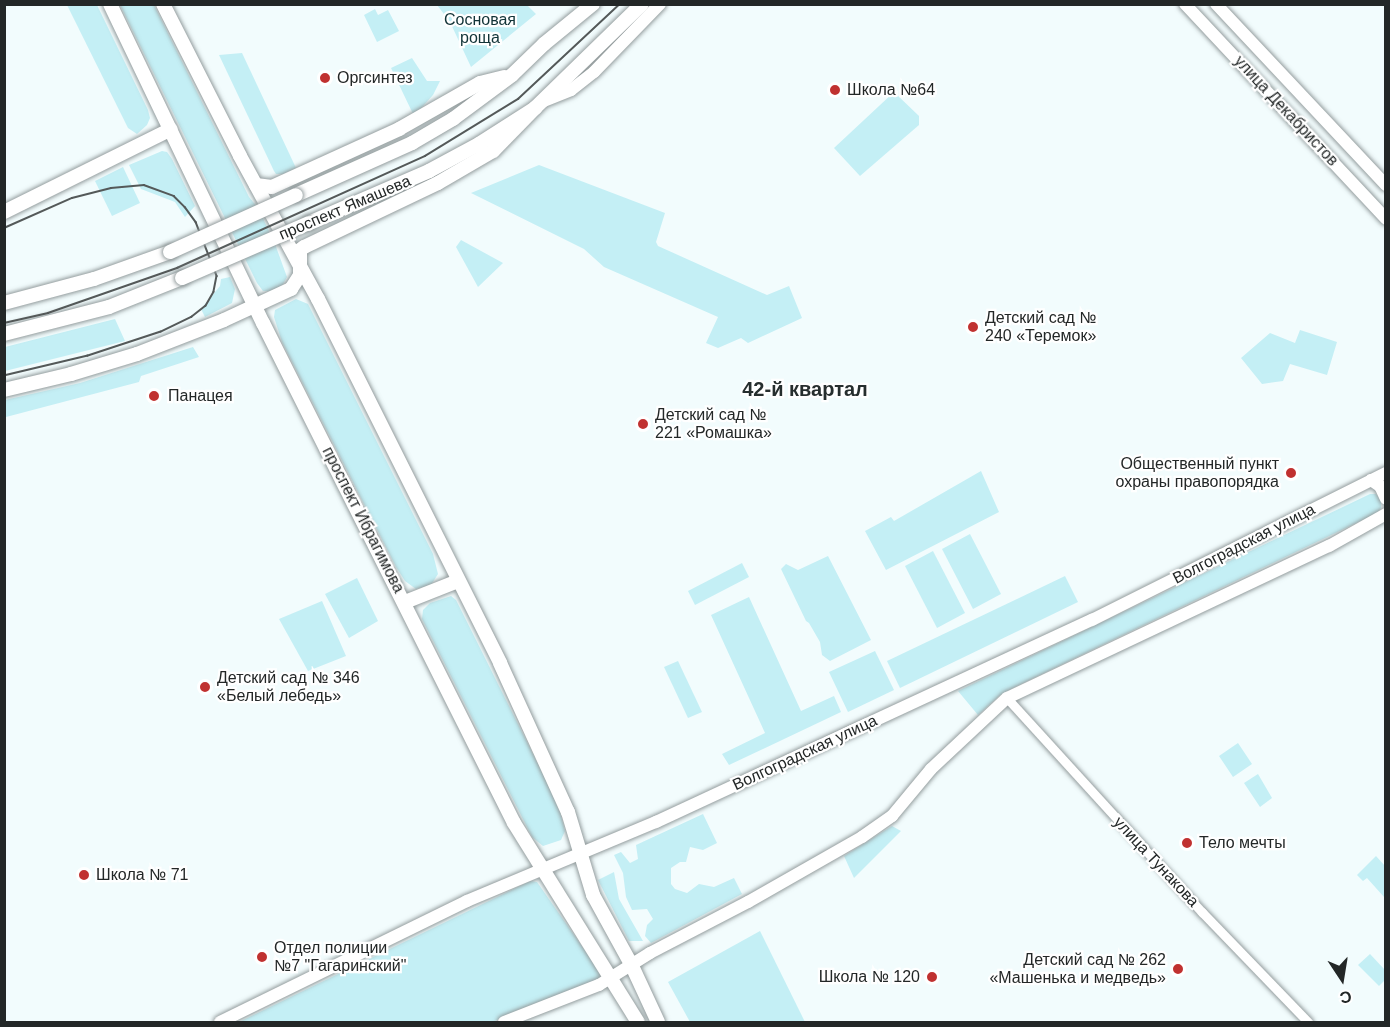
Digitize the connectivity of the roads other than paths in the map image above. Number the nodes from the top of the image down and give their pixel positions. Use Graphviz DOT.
graph roads {
  1 [pos="110,4"];
  2 [pos="163,4"];
  3 [pos="580,4"];
  4 [pos="593,4"];
  5 [pos="642,4"];
  6 [pos="660,4"];
  7 [pos="1185,4"];
  8 [pos="1216,4"];
  9 [pos="544,44"];
  10 [pos="512,75"];
  11 [pos="539,104"];
  12 [pos="171,129"];
  13 [pos="256,185"];
  14 [pos="1386,185"];
  15 [pos="4,212"];
  16 [pos="1386,219"];
  17 [pos="300,266"];
  18 [pos="4,303"];
  19 [pos="255,306"];
  20 [pos="4,334"];
  21 [pos="4,390"];
  22 [pos="1386,473"];
  23 [pos="1371,480"];
  24 [pos="1386,499"];
  25 [pos="1384,512"];
  26 [pos="458,581"];
  27 [pos="405,602"];
  28 [pos="1007,698"];
  29 [pos="580,853"];
  30 [pos="542,868"];
  31 [pos="632,966"];
  32 [pos="611,978"];
  33 [pos="220,1023"];
  34 [pos="504,1023"];
  35 [pos="638,1023"];
  36 [pos="658,1023"];
  37 [pos="1308,1023"];
  1 -- 12 [label="main road, проспект Ибрагимова"];
  2 -- 13 [label="main road"];
  3 -- 9 [label="main road"];
  4 -- 9 [label="main road, проспект Ямашева"];
  5 -- 11 [label="main road, проспект Ямашева"];
  6 -- 11 [label="main road"];
  7 -- 16 [label="main road, улица Декабристов"];
  8 -- 14 [label="main road, улица Декабристов"];
  9 -- 10 [label="main road, проспект Ямашева"];
  10 -- 13 [label="main road"];
  10 -- 18 [label="main road, проспект Ямашева, bridge"];
  11 -- 17 [label="main road"];
  11 -- 20 [label="main road, проспект Ямашева, bridge"];
  12 -- 15 [label="main road"];
  12 -- 19 [label="main road, проспект Ибрагимова"];
  13 -- 17 [label="main road"];
  17 -- 19 [label="main road"];
  17 -- 26 [label="main road"];
  19 -- 21 [label="main road"];
  19 -- 27 [label="main road, проспект Ибрагимова"];
  22 -- 23 [label="main road, Волгоградская улица"];
  23 -- 24 [label="main road"];
  23 -- 29 [label="main road, Волгоградская улица"];
  25 -- 28 [label="main road"];
  26 -- 27 [label="main road"];
  26 -- 29 [label="main road"];
  27 -- 30 [label="main road, проспект Ибрагимова"];
  28 -- 31 [label="main road"];
  28 -- 37 [label="street, улица Тунакова"];
  29 -- 30 [label="main road, Волгоградская улица"];
  29 -- 31 [label="main road"];
  30 -- 32 [label="main road, проспект Ибрагимова"];
  30 -- 33 [label="main road, Волгоградская улица"];
  31 -- 32 [label="main road"];
  31 -- 36 [label="main road"];
  32 -- 34 [label="main road"];
  32 -- 35 [label="main road, проспект Ибрагимова"];
}
